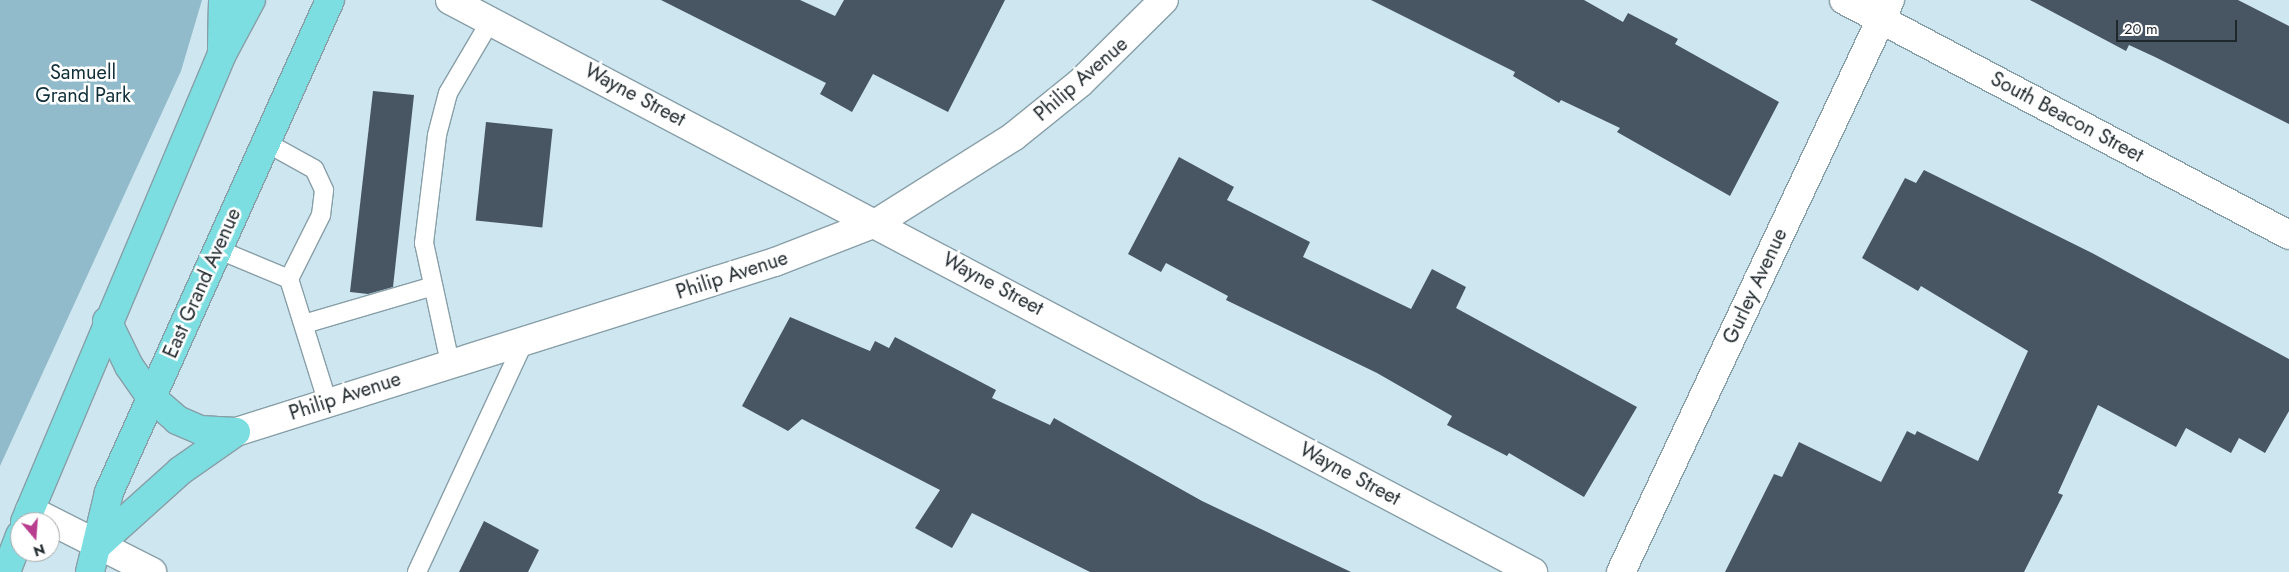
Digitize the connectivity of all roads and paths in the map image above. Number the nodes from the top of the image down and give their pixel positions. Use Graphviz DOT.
graph roads {
  1 [pos="223,0"];
  2 [pos="251,0"];
  3 [pos="330,0"];
  4 [pos="450,0"];
  5 [pos="1164,0"];
  6 [pos="1844,0"];
  7 [pos="1886,10"];
  8 [pos="491,20"];
  9 [pos="222,54"];
  10 [pos="265,142"];
  11 [pos="878,222"];
  12 [pos="2289,235"];
  13 [pos="217,249"];
  14 [pos="289,278"];
  15 [pos="430,287"];
  16 [pos="107,321"];
  17 [pos="304,324"];
  18 [pos="524,341"];
  19 [pos="450,363"];
  20 [pos="151,398"];
  21 [pos="328,400"];
  22 [pos="236,432"];
  23 [pos="30,512"];
  24 [pos="60,529"];
  25 [pos="99,544"];
  26 [pos="90,572"];
  27 [pos="152,572"];
  28 [pos="417,572"];
  29 [pos="1533,572"];
  30 [pos="1621,572"];
  1 -- 9 [label="main road"];
  2 -- 9 [label="main road"];
  3 -- 10 [label="main road, East Grand Avenue"];
  4 -- 8 [label="street, Wayne Street"];
  5 -- 11 [label="street, Philip Avenue"];
  6 -- 7 [label="street, South Beacon Street"];
  7 -- 12 [label="street, South Beacon Street"];
  7 -- 30 [label="street, Gurley Avenue"];
  8 -- 11 [label="street, Wayne Street"];
  8 -- 15 [label="lane"];
  9 -- 16 [label="main road"];
  10 -- 13 [label="main road, East Grand Avenue"];
  10 -- 14 [label="lane"];
  11 -- 18 [label="street, Philip Avenue"];
  11 -- 29 [label="street, Wayne Street"];
  13 -- 14 [label="lane"];
  13 -- 20 [label="main road, East Grand Avenue"];
  14 -- 17 [label="lane"];
  15 -- 17 [label="lane"];
  15 -- 19 [label="lane"];
  16 -- 20 [label="main road"];
  16 -- 23 [label="main road"];
  17 -- 21 [label="lane"];
  18 -- 19 [label="street, Philip Avenue"];
  18 -- 28 [label="lane"];
  19 -- 21 [label="street, Philip Avenue"];
  20 -- 22 [label="main road"];
  20 -- 25 [label="main road, East Grand Avenue"];
  21 -- 22 [label="street, Philip Avenue"];
  22 -- 25 [label="main road"];
  24 -- 25 [label="street"];
  25 -- 26 [label="main road, East Grand Avenue"];
  25 -- 27 [label="street"];
}
